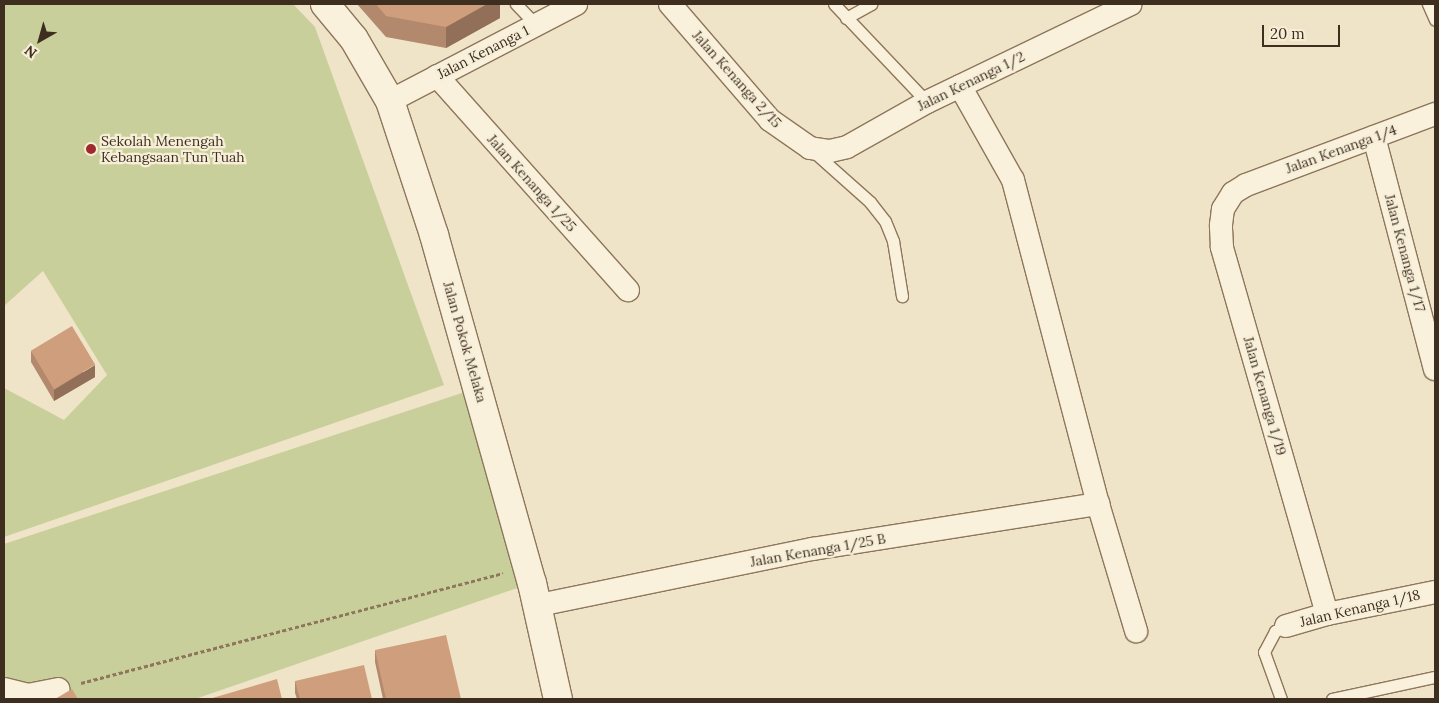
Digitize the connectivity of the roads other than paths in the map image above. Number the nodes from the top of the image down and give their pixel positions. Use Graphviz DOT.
graph roads {
  1 [pos="325,4"];
  2 [pos="516,4"];
  3 [pos="576,4"];
  4 [pos="670,4"];
  5 [pos="834,4"];
  6 [pos="871,4"];
  7 [pos="1131,4"];
  8 [pos="1428,4"];
  9 [pos="846,18"];
  10 [pos="1435,20"];
  11 [pos="536,24"];
  12 [pos="437,76"];
  13 [pos="960,86"];
  14 [pos="390,101"];
  15 [pos="926,102"];
  16 [pos="1435,114"];
  17 [pos="1374,137"];
  18 [pos="810,148"];
  19 [pos="1246,184"];
  20 [pos="628,290"];
  21 [pos="902,296"];
  22 [pos="1435,369"];
  23 [pos="1098,504"];
  24 [pos="1435,592"];
  25 [pos="539,605"];
  26 [pos="1327,614"];
  27 [pos="1286,626"];
  28 [pos="1136,631"];
  29 [pos="1435,677"];
  30 [pos="4,689"];
  31 [pos="58,689"];
  32 [pos="558,699"];
  33 [pos="1280,699"];
  34 [pos="1332,699"];
  1 -- 14 [label="street, Jalan Pokok Melaka"];
  2 -- 11 [label="lane"];
  3 -- 11 [label="street, Jalan Kenanga 1"];
  4 -- 18 [label="street, Jalan Kenanga 2/15"];
  5 -- 9 [label="lane"];
  6 -- 9 [label="lane"];
  7 -- 13 [label="street, Jalan Kenanga 1/2"];
  8 -- 10 [label="lane"];
  9 -- 15 [label="lane"];
  11 -- 12 [label="street, Jalan Kenanga 1"];
  12 -- 14 [label="street, Jalan Kenanga 1"];
  12 -- 20 [label="street, Jalan Kenanga 1/25"];
  13 -- 15 [label="street, Jalan Kenanga 1/2"];
  13 -- 23 [label="street"];
  14 -- 25 [label="street, Jalan Pokok Melaka"];
  15 -- 18 [label="street, Jalan Kenanga 1/2"];
  16 -- 17 [label="street, Jalan Kenanga 1/4"];
  17 -- 19 [label="street, Jalan Kenanga 1/4"];
  17 -- 22 [label="street, Jalan Kenanga 1/17"];
  18 -- 21 [label="lane"];
  19 -- 26 [label="street, Jalan Kenanga 1/19"];
  23 -- 25 [label="street, Jalan Kenanga 1/25 B"];
  23 -- 28 [label="street"];
  24 -- 26 [label="street, Jalan Kenanga 1/18"];
  25 -- 32 [label="street, Jalan Pokok Melaka"];
  26 -- 27 [label="street, Jalan Kenanga 1/18"];
  27 -- 33 [label="lane"];
  29 -- 34 [label="lane"];
  30 -- 31 [label="street"];
}
